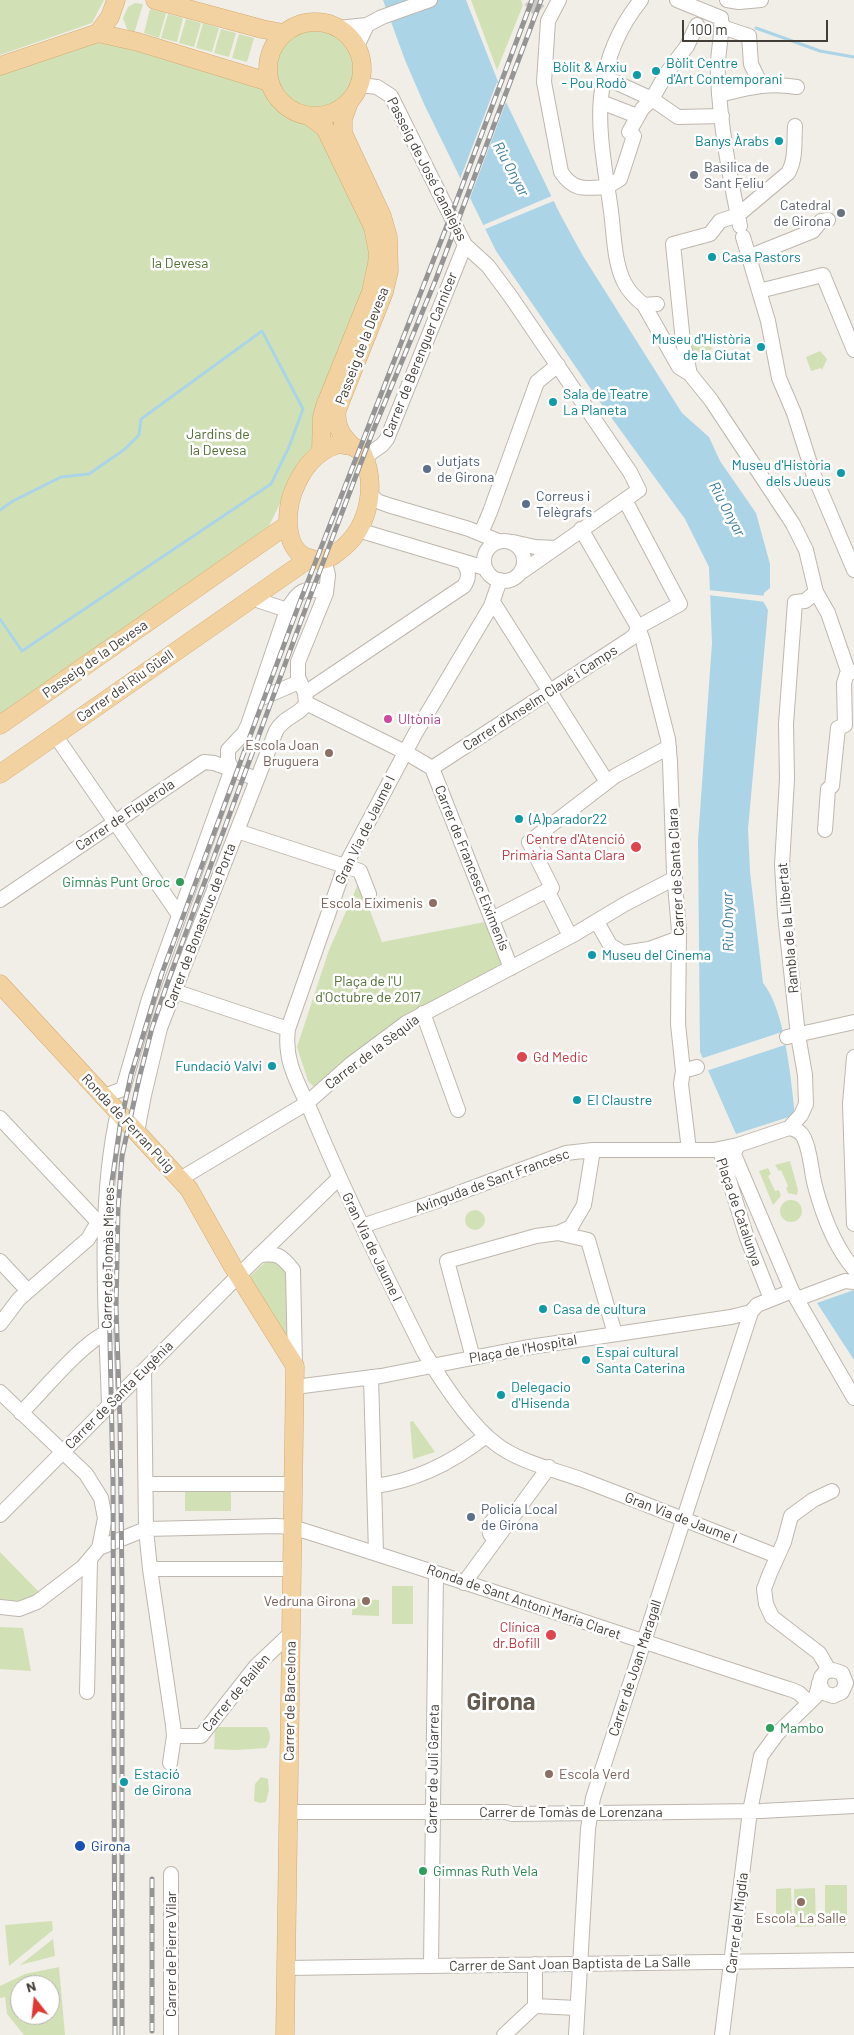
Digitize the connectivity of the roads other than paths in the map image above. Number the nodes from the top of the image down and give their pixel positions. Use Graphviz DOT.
graph roads {
  1 [pos="116,0"];
  2 [pos="155,0"];
  3 [pos="430,0"];
  4 [pos="559,0"];
  5 [pos="641,0"];
  6 [pos="677,0"];
  7 [pos="727,0"];
  8 [pos="756,1"];
  9 [pos="722,24"];
  10 [pos="367,25"];
  11 [pos="697,25"];
  12 [pos="338,28"];
  13 [pos="98,33"];
  14 [pos="283,34"];
  15 [pos="357,46"];
  16 [pos="0,66"];
  17 [pos="604,77"];
  18 [pos="269,82"];
  19 [pos="360,85"];
  20 [pos="761,85"];
  21 [pos="797,87"];
  22 [pos="719,95"];
  23 [pos="349,102"];
  24 [pos="601,102"];
  25 [pos="644,108"];
  26 [pos="309,116"];
  27 [pos="722,116"];
  28 [pos="795,126"];
  29 [pos="607,187"];
  30 [pos="828,220"];
  31 [pos="740,226"];
  32 [pos="465,245"];
  33 [pos="748,257"];
  34 [pos="759,291"];
  35 [pos="850,326"];
  36 [pos="854,350"];
  37 [pos="558,365"];
  38 [pos="690,374"];
  39 [pos="321,451"];
  40 [pos="359,452"];
  41 [pos="370,493"];
  42 [pos="633,495"];
  43 [pos="287,525"];
  44 [pos="581,528"];
  45 [pos="358,530"];
  46 [pos="481,533"];
  47 [pos="498,541"];
  48 [pos="513,542"];
  49 [pos="559,546"];
  50 [pos="317,558"];
  51 [pos="463,562"];
  52 [pos="850,566"];
  53 [pos="485,568"];
  54 [pos="520,572"];
  55 [pos="500,580"];
  56 [pos="816,592"];
  57 [pos="326,593"];
  58 [pos="251,598"];
  59 [pos="493,602"];
  60 [pos="280,608"];
  61 [pos="634,633"];
  62 [pos="851,671"];
  63 [pos="303,693"];
  64 [pos="545,694"];
  65 [pos="257,700"];
  66 [pos="842,709"];
  67 [pos="0,725"];
  68 [pos="840,730"];
  69 [pos="55,735"];
  70 [pos="669,747"];
  71 [pos="405,752"];
  72 [pos="265,760"];
  73 [pos="432,768"];
  74 [pos="232,769"];
  75 [pos="0,774"];
  76 [pos="258,778"];
  77 [pos="607,782"];
  78 [pos="115,823"];
  79 [pos="825,830"];
  80 [pos="237,831"];
  81 [pos="346,866"];
  82 [pos="675,878"];
  83 [pos="549,889"];
  84 [pos="369,894"];
  85 [pos="0,900"];
  86 [pos="179,915"];
  87 [pos="492,919"];
  88 [pos="597,922"];
  89 [pos="570,936"];
  90 [pos="679,938"];
  91 [pos="512,968"];
  92 [pos="0,984"];
  93 [pos="174,991"];
  94 [pos="423,1013"];
  95 [pos="854,1022"];
  96 [pos="288,1029"];
  97 [pos="793,1036"];
  98 [pos="854,1057"];
  99 [pos="696,1067"];
  100 [pos="683,1071"];
  101 [pos="126,1080"];
  102 [pos="144,1095"];
  103 [pos="104,1096"];
  104 [pos="307,1103"];
  105 [pos="806,1104"];
  106 [pos="458,1110"];
  107 [pos="118,1112"];
  108 [pos="0,1118"];
  109 [pos="789,1128"];
  110 [pos="137,1132"];
  111 [pos="738,1145"];
  112 [pos="593,1150"];
  113 [pos="690,1150"];
  114 [pos="808,1151"];
  115 [pos="718,1152"];
  116 [pos="739,1168"];
  117 [pos="339,1178"];
  118 [pos="180,1179"];
  119 [pos="102,1223"];
  120 [pos="854,1224"];
  121 [pos="362,1226"];
  122 [pos="558,1232"];
  123 [pos="259,1255"];
  124 [pos="0,1261"];
  125 [pos="851,1266"];
  126 [pos="239,1275"];
  127 [pos="849,1282"];
  128 [pos="28,1291"];
  129 [pos="794,1295"];
  130 [pos="771,1299"];
  131 [pos="751,1312"];
  132 [pos="0,1324"];
  133 [pos="106,1333"];
  134 [pos="615,1334"];
  135 [pos="473,1358"];
  136 [pos="432,1365"];
  137 [pos="295,1366"];
  138 [pos="144,1370"];
  139 [pos="371,1377"];
  140 [pos="295,1387"];
  141 [pos="0,1392"];
  142 [pos="854,1398"];
  143 [pos="109,1405"];
  144 [pos="21,1413"];
  145 [pos="486,1436"];
  146 [pos="62,1451"];
  147 [pos="549,1468"];
  148 [pos="146,1484"];
  149 [pos="286,1484"];
  150 [pos="374,1486"];
  151 [pos="832,1491"];
  152 [pos="0,1515"];
  153 [pos="685,1519"];
  154 [pos="292,1527"];
  155 [pos="146,1529"];
  156 [pos="99,1548"];
  157 [pos="376,1553"];
  158 [pos="777,1556"];
  159 [pos="90,1561"];
  160 [pos="150,1569"];
  161 [pos="292,1569"];
  162 [pos="436,1573"];
  163 [pos="464,1582"];
  164 [pos="0,1607"];
  165 [pos="291,1633"];
  166 [pos="644,1643"];
  167 [pos="829,1670"];
  168 [pos="819,1683"];
  169 [pos="845,1687"];
  170 [pos="87,1692"];
  171 [pos="805,1707"];
  172 [pos="174,1736"];
  173 [pos="170,1763"];
  174 [pos="854,1806"];
  175 [pos="750,1811"];
  176 [pos="288,1812"];
  177 [pos="590,1812"];
  178 [pos="432,1813"];
  179 [pos="171,1874"];
  180 [pos="854,1960"];
  181 [pos="731,1961"];
  182 [pos="579,1963"];
  183 [pos="535,1964"];
  184 [pos="431,1966"];
  185 [pos="286,1968"];
  186 [pos="535,2006"];
  187 [pos="577,2008"];
  188 [pos="171,2035"];
  189 [pos="285,2035"];
  190 [pos="504,2035"];
  191 [pos="576,2035"];
  192 [pos="722,2035"];
  1 -- 13 [label="main road"];
  2 -- 14 [label="main road"];
  3 -- 10 [label="street"];
  4 -- 29 [label="street"];
  5 -- 17 [label="street"];
  6 -- 9 [label="street"];
  7 -- 8 [label="street"];
  9 -- 20 [label="street"];
  9 -- 22 [label="street"];
  10 -- 12 [label="street"];
  10 -- 15 [label="street"];
  11 -- 25 [label="street"];
  12 -- 14 [label="main road"];
  12 -- 15 [label="main road"];
  13 -- 16 [label="main road"];
  13 -- 18 [label="main road"];
  14 -- 18 [label="main road"];
  15 -- 19 [label="main road"];
  17 -- 24 [label="street"];
  17 -- 25 [label="street"];
  18 -- 26 [label="main road"];
  19 -- 23 [label="main road"];
  19 -- 32 [label="street, Passeig de José Canalejas"];
  20 -- 21 [label="street"];
  20 -- 22 [label="street"];
  22 -- 27 [label="street"];
  23 -- 26 [label="main road"];
  23 -- 40 [label="main road, Passeig de la Devesa"];
  24 -- 25 [label="street"];
  24 -- 29 [label="street"];
  25 -- 27 [label="street"];
  25 -- 29 [label="street"];
  26 -- 39 [label="main road, Passeig de la Devesa"];
  27 -- 31 [label="street"];
  28 -- 31 [label="street"];
  29 -- 38 [label="street"];
  30 -- 33 [label="street"];
  31 -- 33 [label="street"];
  31 -- 38 [label="street"];
  32 -- 37 [label="street, Passeig de José Canalejas"];
  32 -- 40 [label="street, Carrer de Berenguer Carnicer"];
  33 -- 34 [label="street"];
  34 -- 35 [label="street"];
  34 -- 52 [label="street"];
  35 -- 36 [label="street"];
  37 -- 42 [label="street, Passeig de José Canalejas"];
  37 -- 46 [label="street"];
  38 -- 56 [label="street"];
  39 -- 40 [label="main road"];
  39 -- 43 [label="main road"];
  40 -- 41 [label="main road"];
  41 -- 45 [label="main road"];
  41 -- 46 [label="street"];
  42 -- 44 [label="street"];
  42 -- 61 [label="street, Carrer d'Anselm Clavé i Camps"];
  43 -- 50 [label="main road"];
  43 -- 67 [label="main road, Passeig de la Devesa"];
  44 -- 49 [label="street"];
  44 -- 61 [label="street, Carrer de Santa Clara"];
  45 -- 50 [label="main road"];
  45 -- 51 [label="street"];
  46 -- 47 [label="street"];
  47 -- 48 [label="street"];
  47 -- 53 [label="street"];
  48 -- 49 [label="street"];
  48 -- 54 [label="street"];
  49 -- 54 [label="street"];
  50 -- 57 [label="street"];
  50 -- 58 [label="main road, Carrer del Riu Güell"];
  51 -- 53 [label="street"];
  51 -- 63 [label="street"];
  53 -- 55 [label="street"];
  54 -- 55 [label="street"];
  55 -- 59 [label="street, Gran Via de Jaume I"];
  56 -- 62 [label="street"];
  56 -- 97 [label="street, Rambla de la Llibertat"];
  57 -- 60 [label="street, Carrer de Bonastruc de Porta"];
  57 -- 63 [label="street"];
  58 -- 60 [label="street"];
  58 -- 69 [label="main road, Carrer del Riu Güell"];
  59 -- 64 [label="street"];
  59 -- 71 [label="street, Gran Via de Jaume I"];
  60 -- 65 [label="street, Carrer de Bonastruc de Porta"];
  61 -- 64 [label="street, Carrer d'Anselm Clavé i Camps"];
  61 -- 70 [label="street, Carrer de Santa Clara"];
  62 -- 68 [label="street"];
  63 -- 65 [label="street"];
  63 -- 71 [label="street"];
  63 -- 72 [label="street, Carrer de Bonastruc de Porta"];
  64 -- 73 [label="street, Carrer d'Anselm Clavé i Camps"];
  64 -- 77 [label="street"];
  65 -- 74 [label="street, Carrer de Bonastruc de Porta"];
  66 -- 68 [label="street"];
  68 -- 79 [label="street"];
  69 -- 75 [label="main road, Carrer del Riu Güell"];
  69 -- 78 [label="street"];
  70 -- 77 [label="street"];
  70 -- 82 [label="street, Carrer de Santa Clara"];
  71 -- 73 [label="street"];
  71 -- 81 [label="street, Gran Via de Jaume I"];
  72 -- 74 [label="street"];
  72 -- 76 [label="street, Carrer de Bonastruc de Porta"];
  73 -- 87 [label="street, Carrer de Francesc Eiximenis"];
  74 -- 76 [label="street, Carrer de Figuerola"];
  74 -- 78 [label="street, Carrer de Figuerola"];
  74 -- 86 [label="street, Carrer de Bonastruc de Porta"];
  76 -- 80 [label="street, Carrer de Bonastruc de Porta"];
  77 -- 83 [label="street"];
  78 -- 85 [label="street, Carrer de Figuerola"];
  78 -- 86 [label="street"];
  80 -- 81 [label="street"];
  80 -- 93 [label="street, Carrer de Bonastruc de Porta"];
  81 -- 84 [label="street"];
  81 -- 96 [label="street, Gran Via de Jaume I"];
  82 -- 88 [label="street, Carrer de la Sèquia"];
  82 -- 90 [label="street, Carrer de Santa Clara"];
  83 -- 87 [label="street"];
  83 -- 89 [label="street"];
  86 -- 101 [label="street, Carrer de Bonastruc de Porta"];
  87 -- 91 [label="street, Carrer de Francesc Eiximenis"];
  88 -- 89 [label="street, Carrer de la Sèquia"];
  88 -- 90 [label="street"];
  89 -- 91 [label="street, Carrer de la Sèquia"];
  90 -- 100 [label="street, Carrer de Santa Clara"];
  91 -- 94 [label="street, Carrer de la Sèquia"];
  92 -- 103 [label="main road, Ronda de Ferran Puig"];
  93 -- 96 [label="street"];
  93 -- 102 [label="street, Carrer de Bonastruc de Porta"];
  94 -- 104 [label="street, Carrer de la Sèquia"];
  94 -- 106 [label="street"];
  95 -- 97 [label="street"];
  96 -- 104 [label="street, Gran Via de Jaume I"];
  97 -- 105 [label="street"];
  98 -- 120 [label="street"];
  99 -- 100 [label="street"];
  100 -- 113 [label="street, Carrer de Santa Clara"];
  101 -- 102 [label="street"];
  101 -- 103 [label="street"];
  102 -- 110 [label="street, Carrer de Bonastruc de Porta"];
  103 -- 107 [label="main road, Ronda de Ferran Puig"];
  104 -- 117 [label="street, Gran Via de Jaume I"];
  104 -- 118 [label="street, Carrer de la Sèquia"];
  105 -- 109 [label="street"];
  105 -- 114 [label="street"];
  107 -- 110 [label="main road, Ronda de Ferran Puig"];
  107 -- 119 [label="street, Carrer de Tomàs Mieres"];
  108 -- 119 [label="street"];
  109 -- 111 [label="street, Plaça de Catalunya"];
  109 -- 114 [label="street"];
  110 -- 118 [label="main road, Ronda de Ferran Puig"];
  111 -- 115 [label="street, Plaça de Catalunya"];
  111 -- 116 [label="street, Plaça de Catalunya"];
  112 -- 113 [label="street, Avinguda de Sant Francesc"];
  112 -- 121 [label="street, Avinguda de Sant Francesc"];
  112 -- 122 [label="street"];
  113 -- 115 [label="street, Avinguda de Sant Francesc"];
  114 -- 125 [label="street"];
  115 -- 116 [label="street"];
  115 -- 130 [label="street, Plaça de Catalunya"];
  116 -- 129 [label="street, Plaça de Catalunya"];
  117 -- 121 [label="street, Gran Via de Jaume I"];
  117 -- 123 [label="street, Carrer de Santa Eugènia"];
  118 -- 126 [label="main road, Ronda de Ferran Puig"];
  119 -- 128 [label="street"];
  119 -- 133 [label="street, Carrer de Tomàs Mieres"];
  121 -- 136 [label="street, Gran Via de Jaume I"];
  122 -- 134 [label="street"];
  122 -- 135 [label="street"];
  123 -- 126 [label="street, Carrer de Santa Eugènia"];
  123 -- 137 [label="street"];
  124 -- 128 [label="street"];
  125 -- 127 [label="street"];
  126 -- 137 [label="main road, Ronda de Ferran Puig"];
  126 -- 138 [label="street, Carrer de Santa Eugènia"];
  127 -- 129 [label="street"];
  128 -- 132 [label="street"];
  129 -- 130 [label="street"];
  129 -- 142 [label="street, Plaça de Catalunya"];
  130 -- 131 [label="street"];
  131 -- 134 [label="street, Plaça de l'Hospital"];
  131 -- 153 [label="street, Carrer de Joan Maragall"];
  133 -- 143 [label="street, Carrer de Tomàs Mieres"];
  133 -- 144 [label="street"];
  134 -- 135 [label="street, Plaça de l'Hospital"];
  135 -- 136 [label="street, Plaça de l'Hospital"];
  136 -- 139 [label="street, Plaça de l'Hospital"];
  136 -- 145 [label="street, Gran Via de Jaume I"];
  137 -- 140 [label="main road, Carrer de Barcelona"];
  138 -- 143 [label="street, Carrer de Santa Eugènia"];
  138 -- 148 [label="street"];
  139 -- 140 [label="street, Plaça de l'Hospital"];
  139 -- 150 [label="street"];
  140 -- 149 [label="main road, Carrer de Barcelona"];
  141 -- 144 [label="street"];
  143 -- 146 [label="street, Carrer de Santa Eugènia"];
  144 -- 146 [label="street"];
  145 -- 147 [label="street, Gran Via de Jaume I"];
  145 -- 150 [label="street"];
  146 -- 152 [label="street, Carrer de Santa Eugènia"];
  146 -- 156 [label="street"];
  147 -- 153 [label="street, Gran Via de Jaume I"];
  147 -- 163 [label="street"];
  148 -- 149 [label="street"];
  148 -- 155 [label="street"];
  149 -- 154 [label="main road, Carrer de Barcelona"];
  150 -- 157 [label="street"];
  151 -- 158 [label="street"];
  153 -- 158 [label="street, Gran Via de Jaume I"];
  153 -- 166 [label="street, Carrer de Joan Maragall"];
  154 -- 155 [label="street, Ronda de Sant Antoni Maria Claret"];
  154 -- 157 [label="street, Ronda de Sant Antoni Maria Claret"];
  154 -- 161 [label="main road, Carrer de Barcelona"];
  155 -- 156 [label="street"];
  155 -- 160 [label="street"];
  156 -- 159 [label="street"];
  157 -- 162 [label="street, Ronda de Sant Antoni Maria Claret"];
  158 -- 167 [label="street"];
  159 -- 164 [label="street"];
  159 -- 170 [label="street"];
  160 -- 161 [label="street"];
  160 -- 172 [label="street"];
  161 -- 165 [label="main road, Carrer de Barcelona"];
  162 -- 163 [label="street, Ronda de Sant Antoni Maria Claret"];
  162 -- 178 [label="street, Carrer de Juli Garreta"];
  163 -- 166 [label="street, Ronda de Sant Antoni Maria Claret"];
  165 -- 172 [label="street, Carrer de Bailèn"];
  165 -- 176 [label="main road, Carrer de Barcelona"];
  166 -- 171 [label="street, Ronda de Sant Antoni Maria Claret"];
  166 -- 177 [label="street, Carrer de Joan Maragall"];
  167 -- 168 [label="street"];
  167 -- 169 [label="street"];
  168 -- 169 [label="street"];
  168 -- 171 [label="street"];
  169 -- 171 [label="street"];
  171 -- 175 [label="street, Carrer del Migdia"];
  172 -- 173 [label="street"];
  174 -- 175 [label="street, Carrer de Tomàs de Lorenzana"];
  175 -- 177 [label="street, Carrer de Tomàs de Lorenzana"];
  175 -- 181 [label="street, Carrer del Migdia"];
  176 -- 178 [label="street, Carrer de Tomàs de Lorenzana"];
  176 -- 185 [label="main road, Carrer de Barcelona"];
  177 -- 178 [label="street, Carrer de Tomàs de Lorenzana"];
  177 -- 182 [label="street, Carrer de Joan Maragall"];
  178 -- 184 [label="street, Carrer de Juli Garreta"];
  179 -- 188 [label="street, Carrer de Pierre Vilar"];
  180 -- 181 [label="street, Carrer de Sant Joan Baptista de La Salle"];
  181 -- 182 [label="street, Carrer de Sant Joan Baptista de La Salle"];
  181 -- 192 [label="street, Carrer del Migdia"];
  182 -- 183 [label="street, Carrer de Sant Joan Baptista de La Salle"];
  182 -- 187 [label="street, Carrer de Joan Maragall"];
  183 -- 184 [label="street, Carrer de Sant Joan Baptista de La Salle"];
  183 -- 186 [label="street"];
  184 -- 185 [label="street, Carrer de Sant Joan Baptista de La Salle"];
  185 -- 189 [label="main road, Carrer de Barcelona"];
  186 -- 187 [label="street"];
  186 -- 190 [label="street"];
  187 -- 191 [label="street, Carrer de Joan Maragall"];
}
